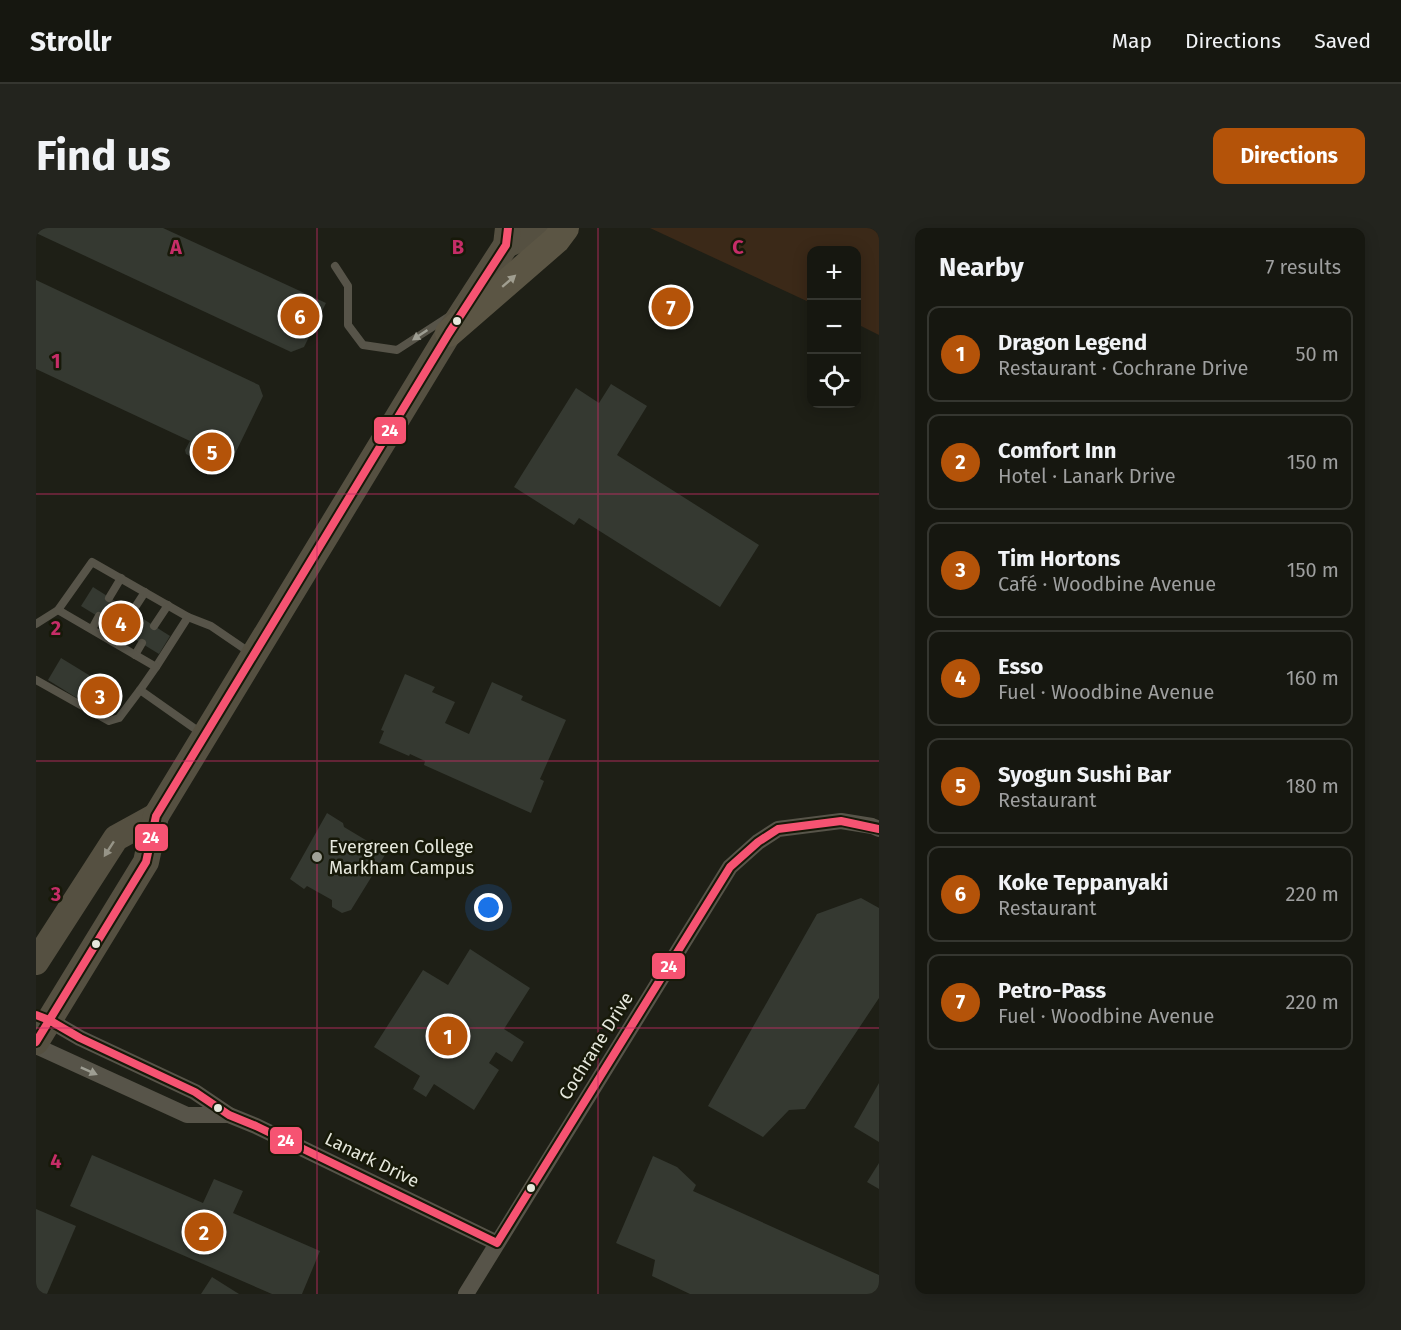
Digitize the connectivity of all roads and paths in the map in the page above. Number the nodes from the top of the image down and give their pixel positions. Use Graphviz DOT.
graph roads {
  1 [pos="536,228"];
  2 [pos="565,228"];
  3 [pos="507,237"];
  4 [pos="335,266"];
  5 [pos="469,303"];
  6 [pos="449,333"];
  7 [pos="121,578"];
  8 [pos="145,592"];
  9 [pos="109,598"];
  10 [pos="168,605"];
  11 [pos="58,610"];
  12 [pos="132,612"];
  13 [pos="99,616"];
  14 [pos="188,617"];
  15 [pos="36,624"];
  16 [pos="154,626"];
  17 [pos="92,629"];
  18 [pos="122,631"];
  19 [pos="114,642"];
  20 [pos="142,644"];
  21 [pos="135,655"];
  22 [pos="255,656"];
  23 [pos="156,667"];
  24 [pos="36,680"];
  25 [pos="140,690"];
  26 [pos="206,736"];
  27 [pos="156,816"];
  28 [pos="879,829"];
  29 [pos="36,962"];
  30 [pos="49,1020"];
  31 [pos="36,1044"];
  32 [pos="229,1115"];
  33 [pos="497,1243"];
  34 [pos="466,1294"];
  1 -- 3 [label="main road"];
  6 -- 2 [label="highway, one-way"];
  3 -- 5 [label="main road"];
  5 -- 4 [label="lane, one-way"];
  5 -- 6 [label="main road"];
  6 -- 22 [label="main road"];
  7 -- 8 [label="lane"];
  7 -- 9 [label="lane"];
  7 -- 11 [label="lane"];
  8 -- 10 [label="lane"];
  8 -- 12 [label="lane"];
  10 -- 14 [label="lane"];
  10 -- 16 [label="lane"];
  11 -- 15 [label="lane"];
  11 -- 17 [label="lane"];
  13 -- 17 [label="lane"];
  14 -- 22 [label="lane"];
  14 -- 23 [label="lane"];
  17 -- 19 [label="lane"];
  18 -- 19 [label="lane"];
  19 -- 21 [label="lane"];
  20 -- 21 [label="lane"];
  21 -- 23 [label="lane"];
  22 -- 26 [label="main road"];
  23 -- 25 [label="lane"];
  24 -- 25 [label="lane"];
  25 -- 26 [label="lane"];
  26 -- 27 [label="main road"];
  27 -- 29 [label="main road, one-way"];
  27 -- 30 [label="main road"];
  28 -- 33 [label="street, Cochrane Drive"];
  30 -- 31 [label="main road"];
  30 -- 32 [label="street, Lanark Drive"];
  31 -- 32 [label="street, Lanark Drive, one-way"];
  32 -- 33 [label="street, Lanark Drive"];
  33 -- 34 [label="street, Cochrane Drive"];
}
